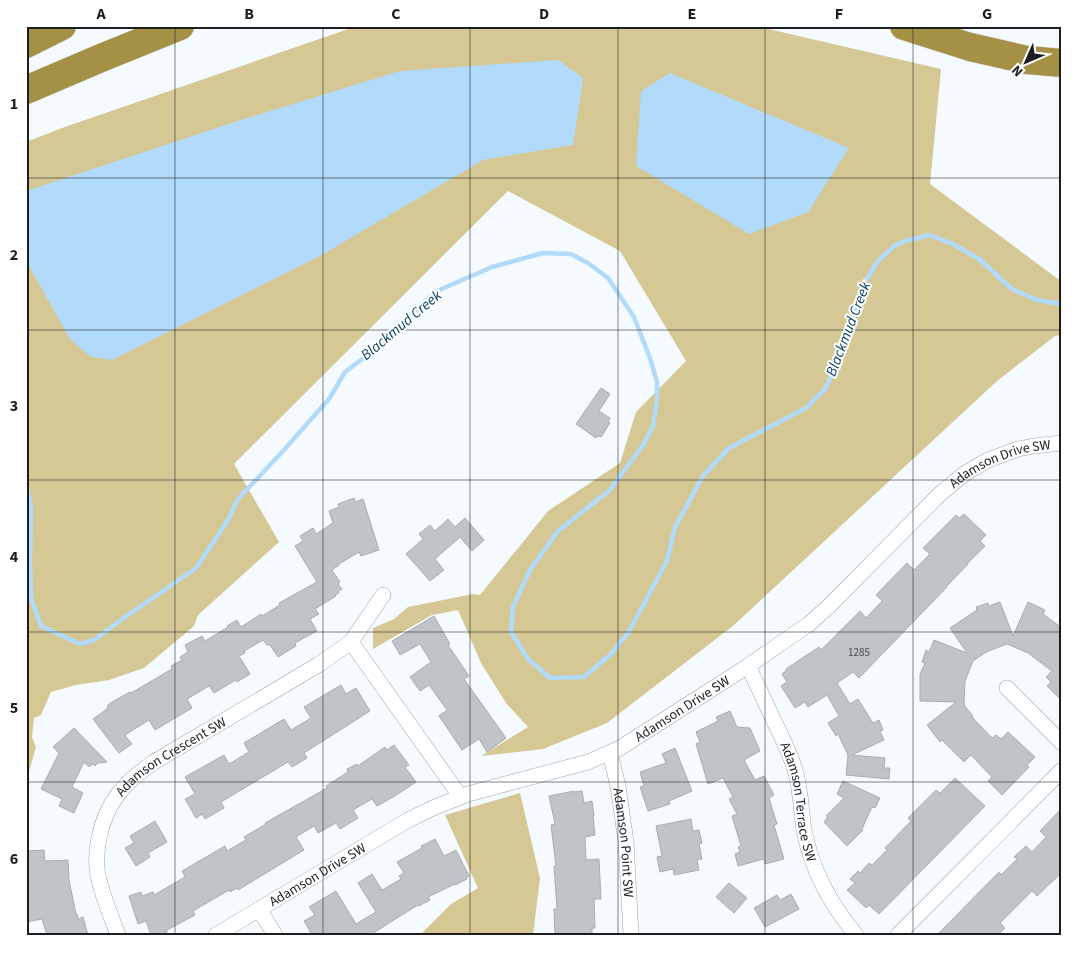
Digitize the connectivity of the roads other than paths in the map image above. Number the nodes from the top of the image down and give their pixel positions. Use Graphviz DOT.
graph roads {
  1 [pos="62,26"];
  2 [pos="180,26"];
  3 [pos="904,26"];
  4 [pos="26,44"];
  5 [pos="1062,63"];
  6 [pos="26,90"];
  7 [pos="1062,442"];
  8 [pos="383,595"];
  9 [pos="351,642"];
  10 [pos="748,666"];
  11 [pos="1007,688"];
  12 [pos="1062,743"];
  13 [pos="610,753"];
  14 [pos="1062,770"];
  15 [pos="460,796"];
  16 [pos="259,909"];
  17 [pos="118,935"];
  18 [pos="216,935"];
  19 [pos="274,935"];
  20 [pos="631,935"];
  21 [pos="856,935"];
  22 [pos="898,935"];
  1 -- 4 [label="highway"];
  2 -- 6 [label="highway"];
  3 -- 5 [label="highway"];
  7 -- 10 [label="street, Adamson Drive SW"];
  8 -- 9 [label="street, Adamson Crescent SW"];
  9 -- 15 [label="street"];
  9 -- 17 [label="street, Adamson Crescent SW"];
  10 -- 13 [label="street, Adamson Drive SW"];
  10 -- 21 [label="street, Adamson Terrace SW"];
  11 -- 12 [label="street"];
  13 -- 15 [label="street, Adamson Drive SW"];
  13 -- 20 [label="street, Adamson Point SW"];
  14 -- 22 [label="street"];
  15 -- 16 [label="street, Adamson Drive SW"];
  16 -- 18 [label="street, Adamson Drive SW"];
  16 -- 19 [label="street, Adamson Drive SW"];
}
